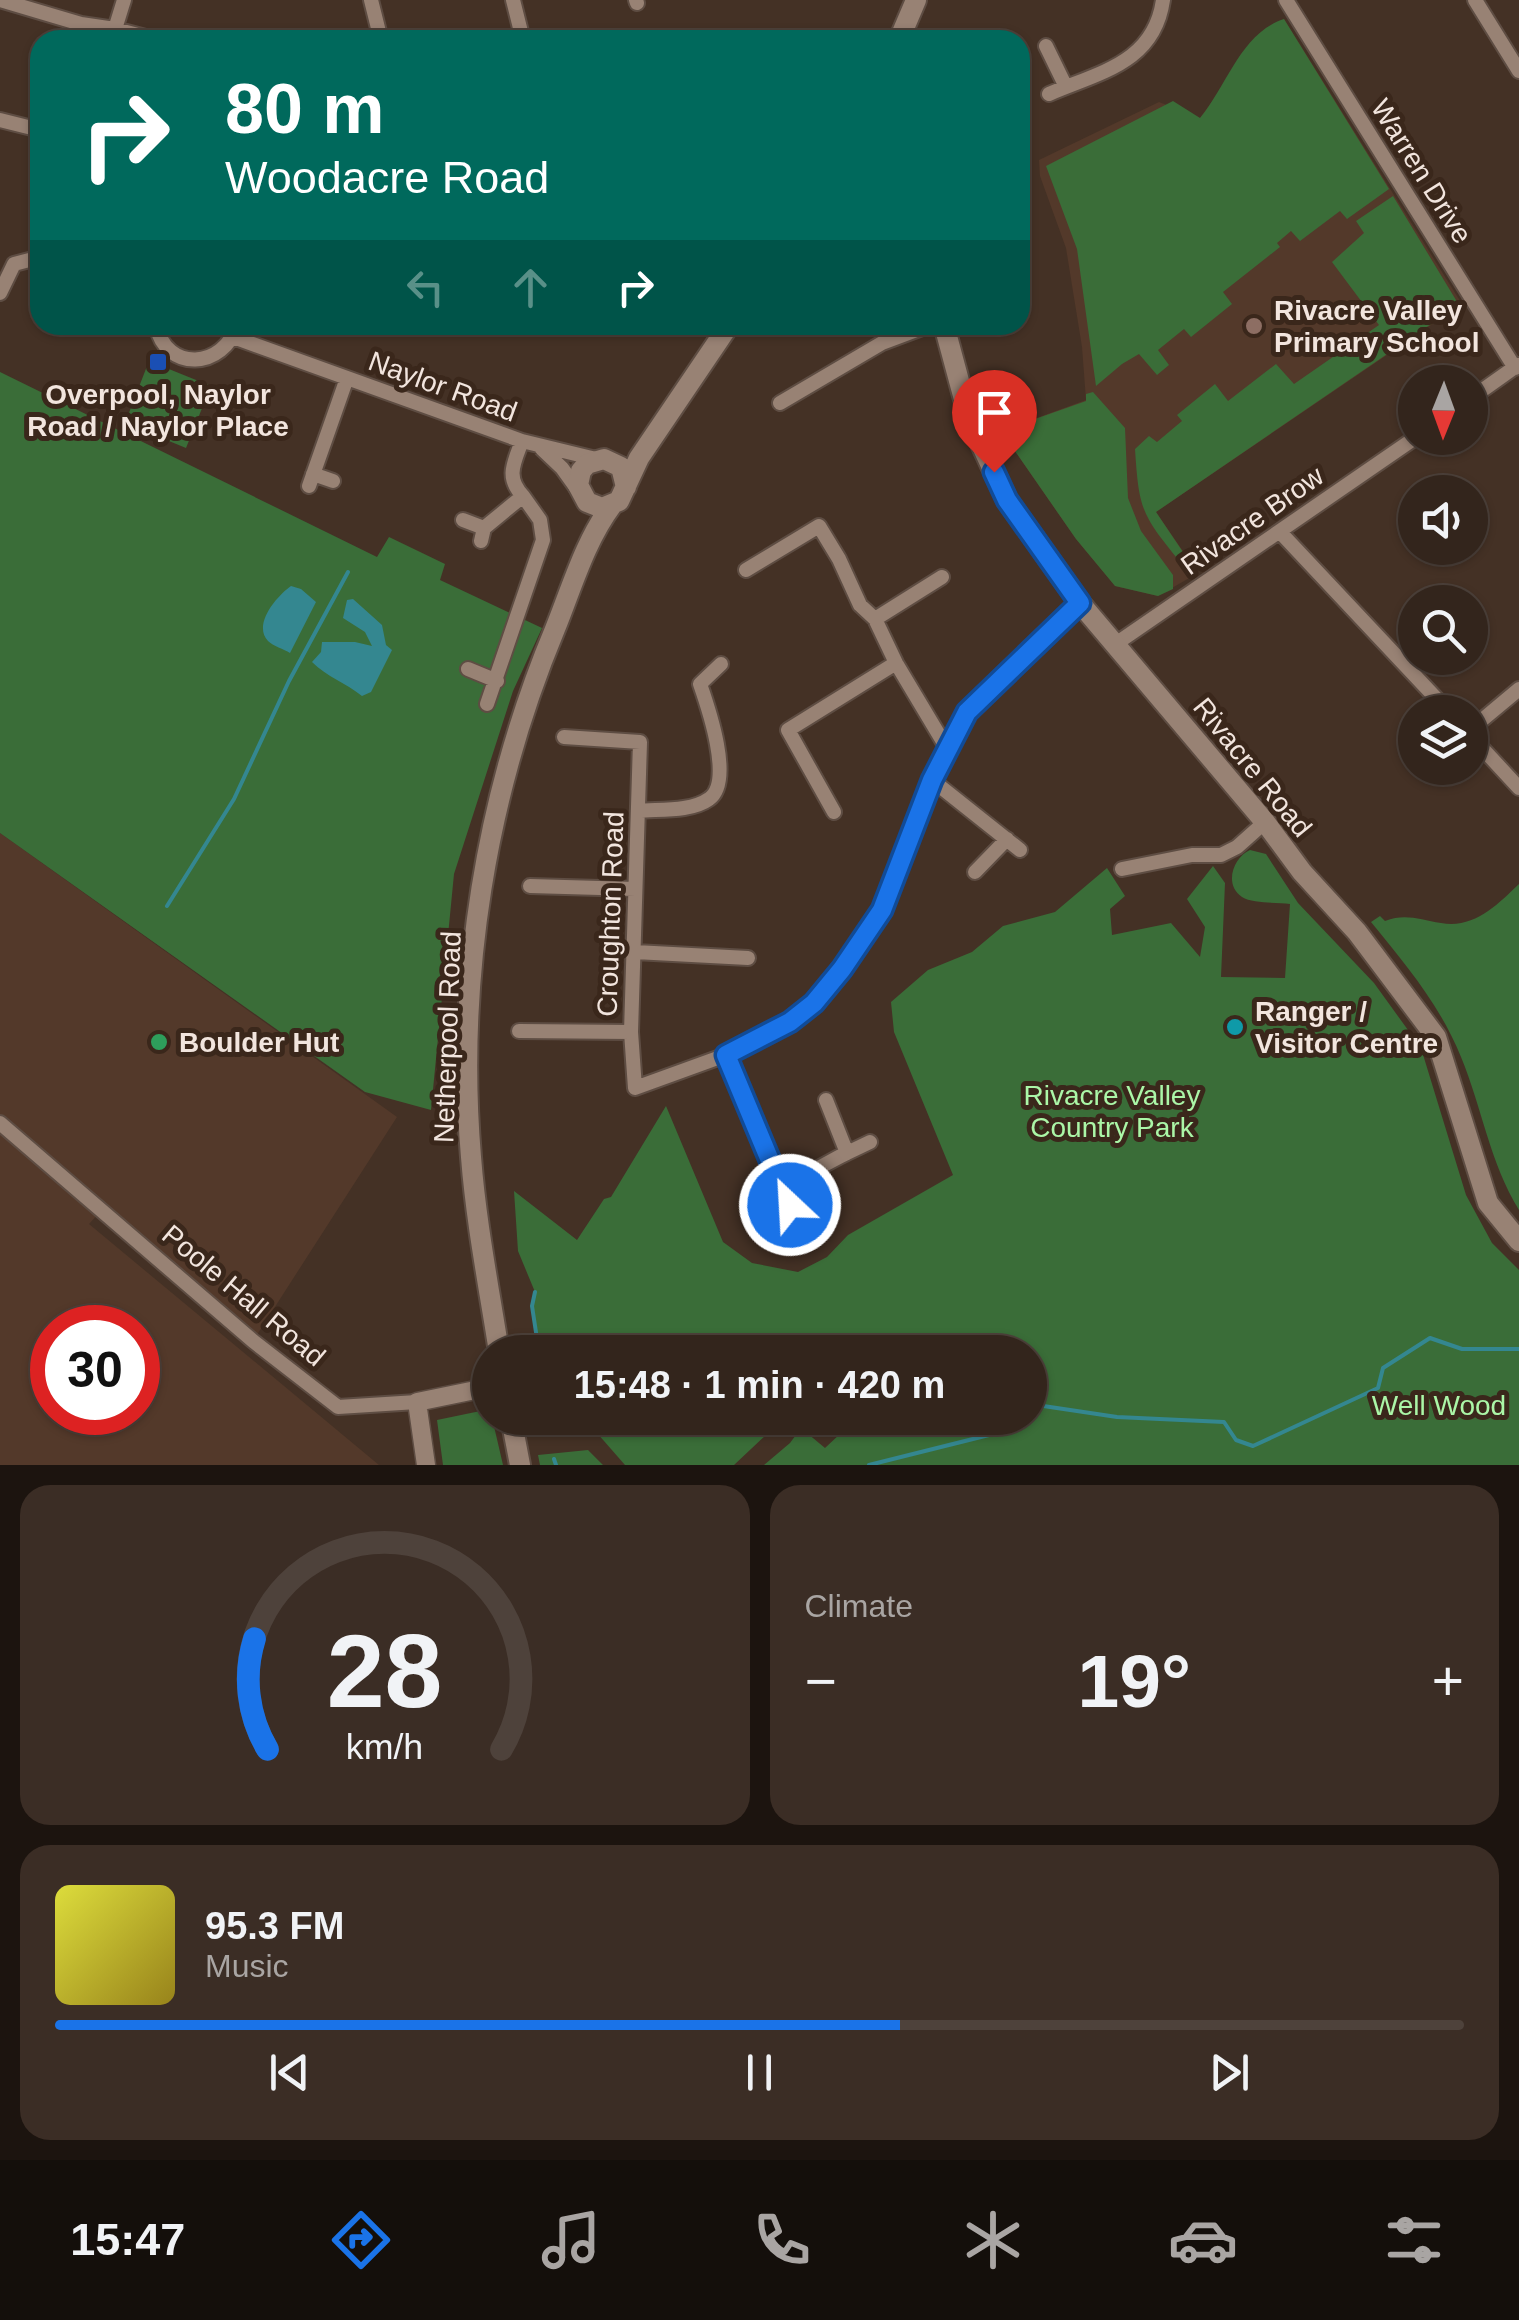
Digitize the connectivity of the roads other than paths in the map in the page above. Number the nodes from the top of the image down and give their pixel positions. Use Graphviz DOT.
graph roads {
  1 [pos="0,0"];
  2 [pos="124,0"];
  3 [pos="371,0"];
  4 [pos="513,0"];
  5 [pos="1163,0"];
  6 [pos="1286,0"];
  7 [pos="1475,0"];
  8 [pos="115,28"];
  9 [pos="122,30"];
  10 [pos="378,30"];
  11 [pos="520,30"];
  12 [pos="1046,46"];
  13 [pos="1519,71"];
  14 [pos="1066,87"];
  15 [pos="1049,94"];
  16 [pos="0,120"];
  17 [pos="30,128"];
  18 [pos="30,258"];
  19 [pos="0,293"];
  20 [pos="160,335"];
  21 [pos="232,335"];
  22 [pos="245,335"];
  23 [pos="723,335"];
  24 [pos="903,335"];
  25 [pos="947,335"];
  26 [pos="1517,366"];
  27 [pos="347,378"];
  28 [pos="1488,386"];
  29 [pos="780,403"];
  30 [pos="658,432"];
  31 [pos="522,441"];
  32 [pos="539,447"];
  33 [pos="1398,450"];
  34 [pos="598,459"];
  35 [pos="333,481"];
  36 [pos="626,487"];
  37 [pos="581,495"];
  38 [pos="523,496"];
  39 [pos="612,505"];
  40 [pos="463,520"];
  41 [pos="1280,532"];
  42 [pos="583,558"];
  43 [pos="746,570"];
  44 [pos="942,577"];
  45 [pos="1080,603"];
  46 [pos="875,619"];
  47 [pos="1117,643"];
  48 [pos="896,663"];
  49 [pos="720,664"];
  50 [pos="468,669"];
  51 [pos="496,681"];
  52 [pos="1519,689"];
  53 [pos="1432,695"];
  54 [pos="487,704"];
  55 [pos="1488,716"];
  56 [pos="564,737"];
  57 [pos="948,750"];
  58 [pos="1488,753"];
  59 [pos="932,780"];
  60 [pos="1519,788"];
  61 [pos="638,811"];
  62 [pos="834,812"];
  63 [pos="1264,822"];
  64 [pos="1006,839"];
  65 [pos="1020,850"];
  66 [pos="1122,869"];
  67 [pos="975,872"];
  68 [pos="530,886"];
  69 [pos="635,889"];
  70 [pos="636,952"];
  71 [pos="748,958"];
  72 [pos="519,1030"];
  73 [pos="632,1032"];
  74 [pos="726,1055"];
  75 [pos="826,1100"];
  76 [pos="0,1122"];
  77 [pos="870,1142"];
  78 [pos="846,1153"];
  79 [pos="788,1179"];
  80 [pos="790,1205"];
  81 [pos="1519,1241"];
  82 [pos="496,1335"];
  83 [pos="472,1391"];
  84 [pos="417,1402"];
  85 [pos="514,1435"];
  86 [pos="426,1465"];
  87 [pos="520,1465"];
  1 -- 8 [label="street"];
  2 -- 8 [label="street"];
  3 -- 10 [label="street"];
  4 -- 11 [label="street"];
  5 -- 14 [label="street"];
  6 -- 26 [label="street, Warren Drive"];
  7 -- 13 [label="street"];
  8 -- 9 [label="street"];
  12 -- 14 [label="street"];
  14 -- 15 [label="street"];
  16 -- 17 [label="street"];
  18 -- 19 [label="street"];
  20 -- 21 [label="street"];
  22 -- 27 [label="street, Naylor Road"];
  23 -- 30 [label="main road"];
  24 -- 29 [label="street"];
  25 -- 45 [label="main road, Rivacre Road"];
  26 -- 28 [label="street"];
  27 -- 31 [label="street, Naylor Road"];
  27 -- 35 [label="street"];
  30 -- 34 [label="main road"];
  30 -- 36 [label="main road"];
  31 -- 32 [label="street, Naylor Road"];
  31 -- 38 [label="street"];
  32 -- 34 [label="street, Naylor Road"];
  32 -- 37 [label="street"];
  33 -- 41 [label="street, Rivacre Brow"];
  34 -- 36 [label="main road"];
  34 -- 37 [label="main road"];
  36 -- 39 [label="main road"];
  37 -- 39 [label="main road"];
  37 -- 42 [label="main road, Netherpool Road"];
  38 -- 40 [label="street"];
  38 -- 51 [label="street"];
  39 -- 42 [label="main road, Netherpool Road"];
  41 -- 47 [label="street, Rivacre Brow"];
  41 -- 53 [label="street"];
  42 -- 82 [label="main road, Netherpool Road"];
  43 -- 46 [label="street"];
  44 -- 46 [label="street"];
  45 -- 47 [label="main road, Rivacre Road"];
  45 -- 57 [label="street"];
  46 -- 48 [label="street"];
  47 -- 63 [label="main road, Rivacre Road"];
  48 -- 57 [label="street"];
  48 -- 62 [label="street"];
  49 -- 61 [label="street"];
  50 -- 51 [label="street"];
  51 -- 54 [label="street"];
  52 -- 55 [label="street"];
  56 -- 61 [label="street, Croughton Road"];
  57 -- 59 [label="street"];
  58 -- 60 [label="street"];
  59 -- 64 [label="street"];
  59 -- 74 [label="street"];
  61 -- 69 [label="street, Croughton Road"];
  63 -- 66 [label="street"];
  63 -- 81 [label="main road, Rivacre Road"];
  64 -- 65 [label="street"];
  64 -- 67 [label="street"];
  68 -- 69 [label="street"];
  69 -- 70 [label="street, Croughton Road"];
  70 -- 71 [label="street"];
  70 -- 73 [label="street, Croughton Road"];
  72 -- 73 [label="street"];
  73 -- 74 [label="street, Croughton Road"];
  74 -- 79 [label="street"];
  75 -- 78 [label="street"];
  76 -- 84 [label="street, Poole Hall Road"];
  77 -- 78 [label="street"];
  78 -- 79 [label="street"];
  79 -- 80 [label="street"];
  83 -- 84 [label="street, Poole Hall Road"];
  84 -- 86 [label="street"];
  85 -- 87 [label="main road"];
}
